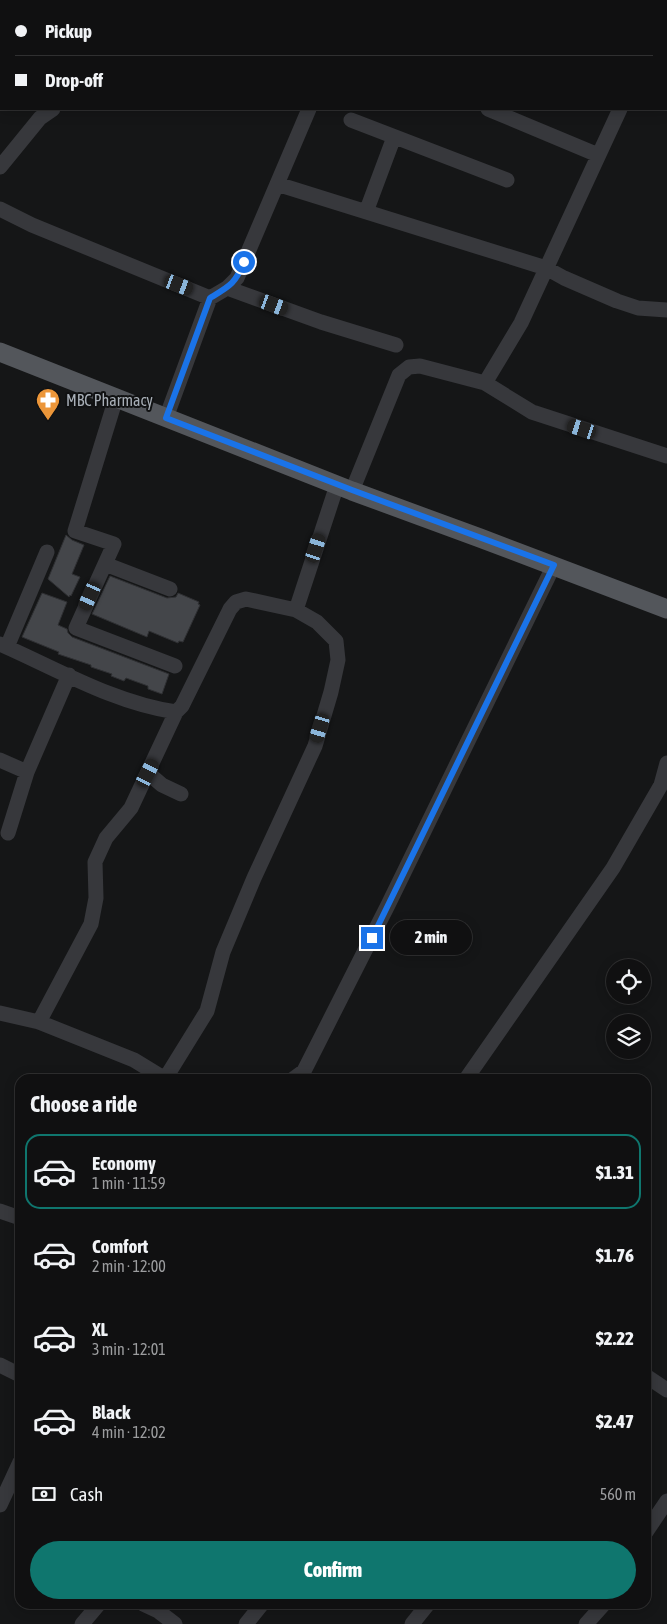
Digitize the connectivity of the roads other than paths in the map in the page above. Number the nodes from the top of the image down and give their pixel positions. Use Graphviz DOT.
graph roads {
  1 [pos="52,110"];
  2 [pos="309,110"];
  3 [pos="490,110"];
  4 [pos="620,110"];
  5 [pos="351,120"];
  6 [pos="394,137"];
  7 [pos="598,155"];
  8 [pos="0,167"];
  9 [pos="507,180"];
  10 [pos="277,184"];
  11 [pos="0,209"];
  12 [pos="366,212"];
  13 [pos="546,268"];
  14 [pos="227,288"];
  15 [pos="210,298"];
  16 [pos="667,310"];
  17 [pos="396,345"];
  18 [pos="0,352"];
  19 [pos="485,383"];
  20 [pos="116,398"];
  21 [pos="166,418"];
  22 [pos="667,456"];
  23 [pos="344,488"];
  24 [pos="47,552"];
  25 [pos="105,564"];
  26 [pos="554,565"];
  27 [pos="170,589"];
  28 [pos="667,609"];
  29 [pos="296,610"];
  30 [pos="3,645"];
  31 [pos="175,666"];
  32 [pos="70,675"];
  33 [pos="176,712"];
  34 [pos="0,760"];
  35 [pos="667,763"];
  36 [pos="27,772"];
  37 [pos="148,773"];
  38 [pos="181,794"];
  39 [pos="8,834"];
  40 [pos="0,1014"];
  41 [pos="38,1022"];
  42 [pos="157,1074"];
  43 [pos="168,1074"];
  44 [pos="300,1074"];
  45 [pos="469,1074"];
  46 [pos="0,1212"];
  47 [pos="15,1216"];
  48 [pos="0,1365"];
  49 [pos="15,1373"];
  50 [pos="651,1379"];
  51 [pos="667,1390"];
  52 [pos="15,1473"];
  53 [pos="667,1501"];
  54 [pos="0,1505"];
  55 [pos="651,1525"];
  56 [pos="96,1609"];
  57 [pos="154,1609"];
  58 [pos="258,1609"];
  59 [pos="424,1609"];
  60 [pos="600,1609"];
  61 [pos="82,1624"];
  62 [pos="175,1624"];
  63 [pos="246,1624"];
  64 [pos="412,1624"];
  65 [pos="586,1624"];
  1 -- 8 [label="street"];
  2 -- 10 [label="street"];
  3 -- 7 [label="street"];
  4 -- 7 [label="street"];
  5 -- 6 [label="street"];
  6 -- 9 [label="street"];
  6 -- 12 [label="street"];
  7 -- 13 [label="street"];
  10 -- 12 [label="street"];
  10 -- 14 [label="street"];
  11 -- 15 [label="street"];
  12 -- 13 [label="street"];
  13 -- 16 [label="street"];
  13 -- 19 [label="street"];
  14 -- 15 [label="street"];
  14 -- 17 [label="street"];
  15 -- 21 [label="street"];
  18 -- 20 [label="main road"];
  19 -- 22 [label="street"];
  19 -- 23 [label="street"];
  20 -- 21 [label="main road"];
  20 -- 25 [label="street"];
  21 -- 23 [label="main road"];
  23 -- 26 [label="main road"];
  23 -- 29 [label="street"];
  24 -- 30 [label="street"];
  25 -- 27 [label="street"];
  25 -- 31 [label="street"];
  26 -- 28 [label="main road"];
  26 -- 44 [label="street"];
  29 -- 33 [label="street"];
  29 -- 43 [label="street"];
  30 -- 32 [label="street"];
  32 -- 33 [label="street"];
  32 -- 36 [label="street"];
  33 -- 37 [label="street"];
  34 -- 36 [label="street"];
  35 -- 45 [label="street"];
  36 -- 39 [label="street"];
  37 -- 38 [label="street"];
  37 -- 41 [label="street"];
  40 -- 41 [label="street"];
  41 -- 42 [label="street"];
  46 -- 47 [label="street"];
  48 -- 49 [label="street"];
  50 -- 51 [label="street"];
  52 -- 54 [label="street"];
  53 -- 55 [label="street"];
  56 -- 61 [label="street"];
  57 -- 62 [label="street"];
  58 -- 63 [label="street"];
  59 -- 64 [label="street"];
  60 -- 65 [label="street"];
}
